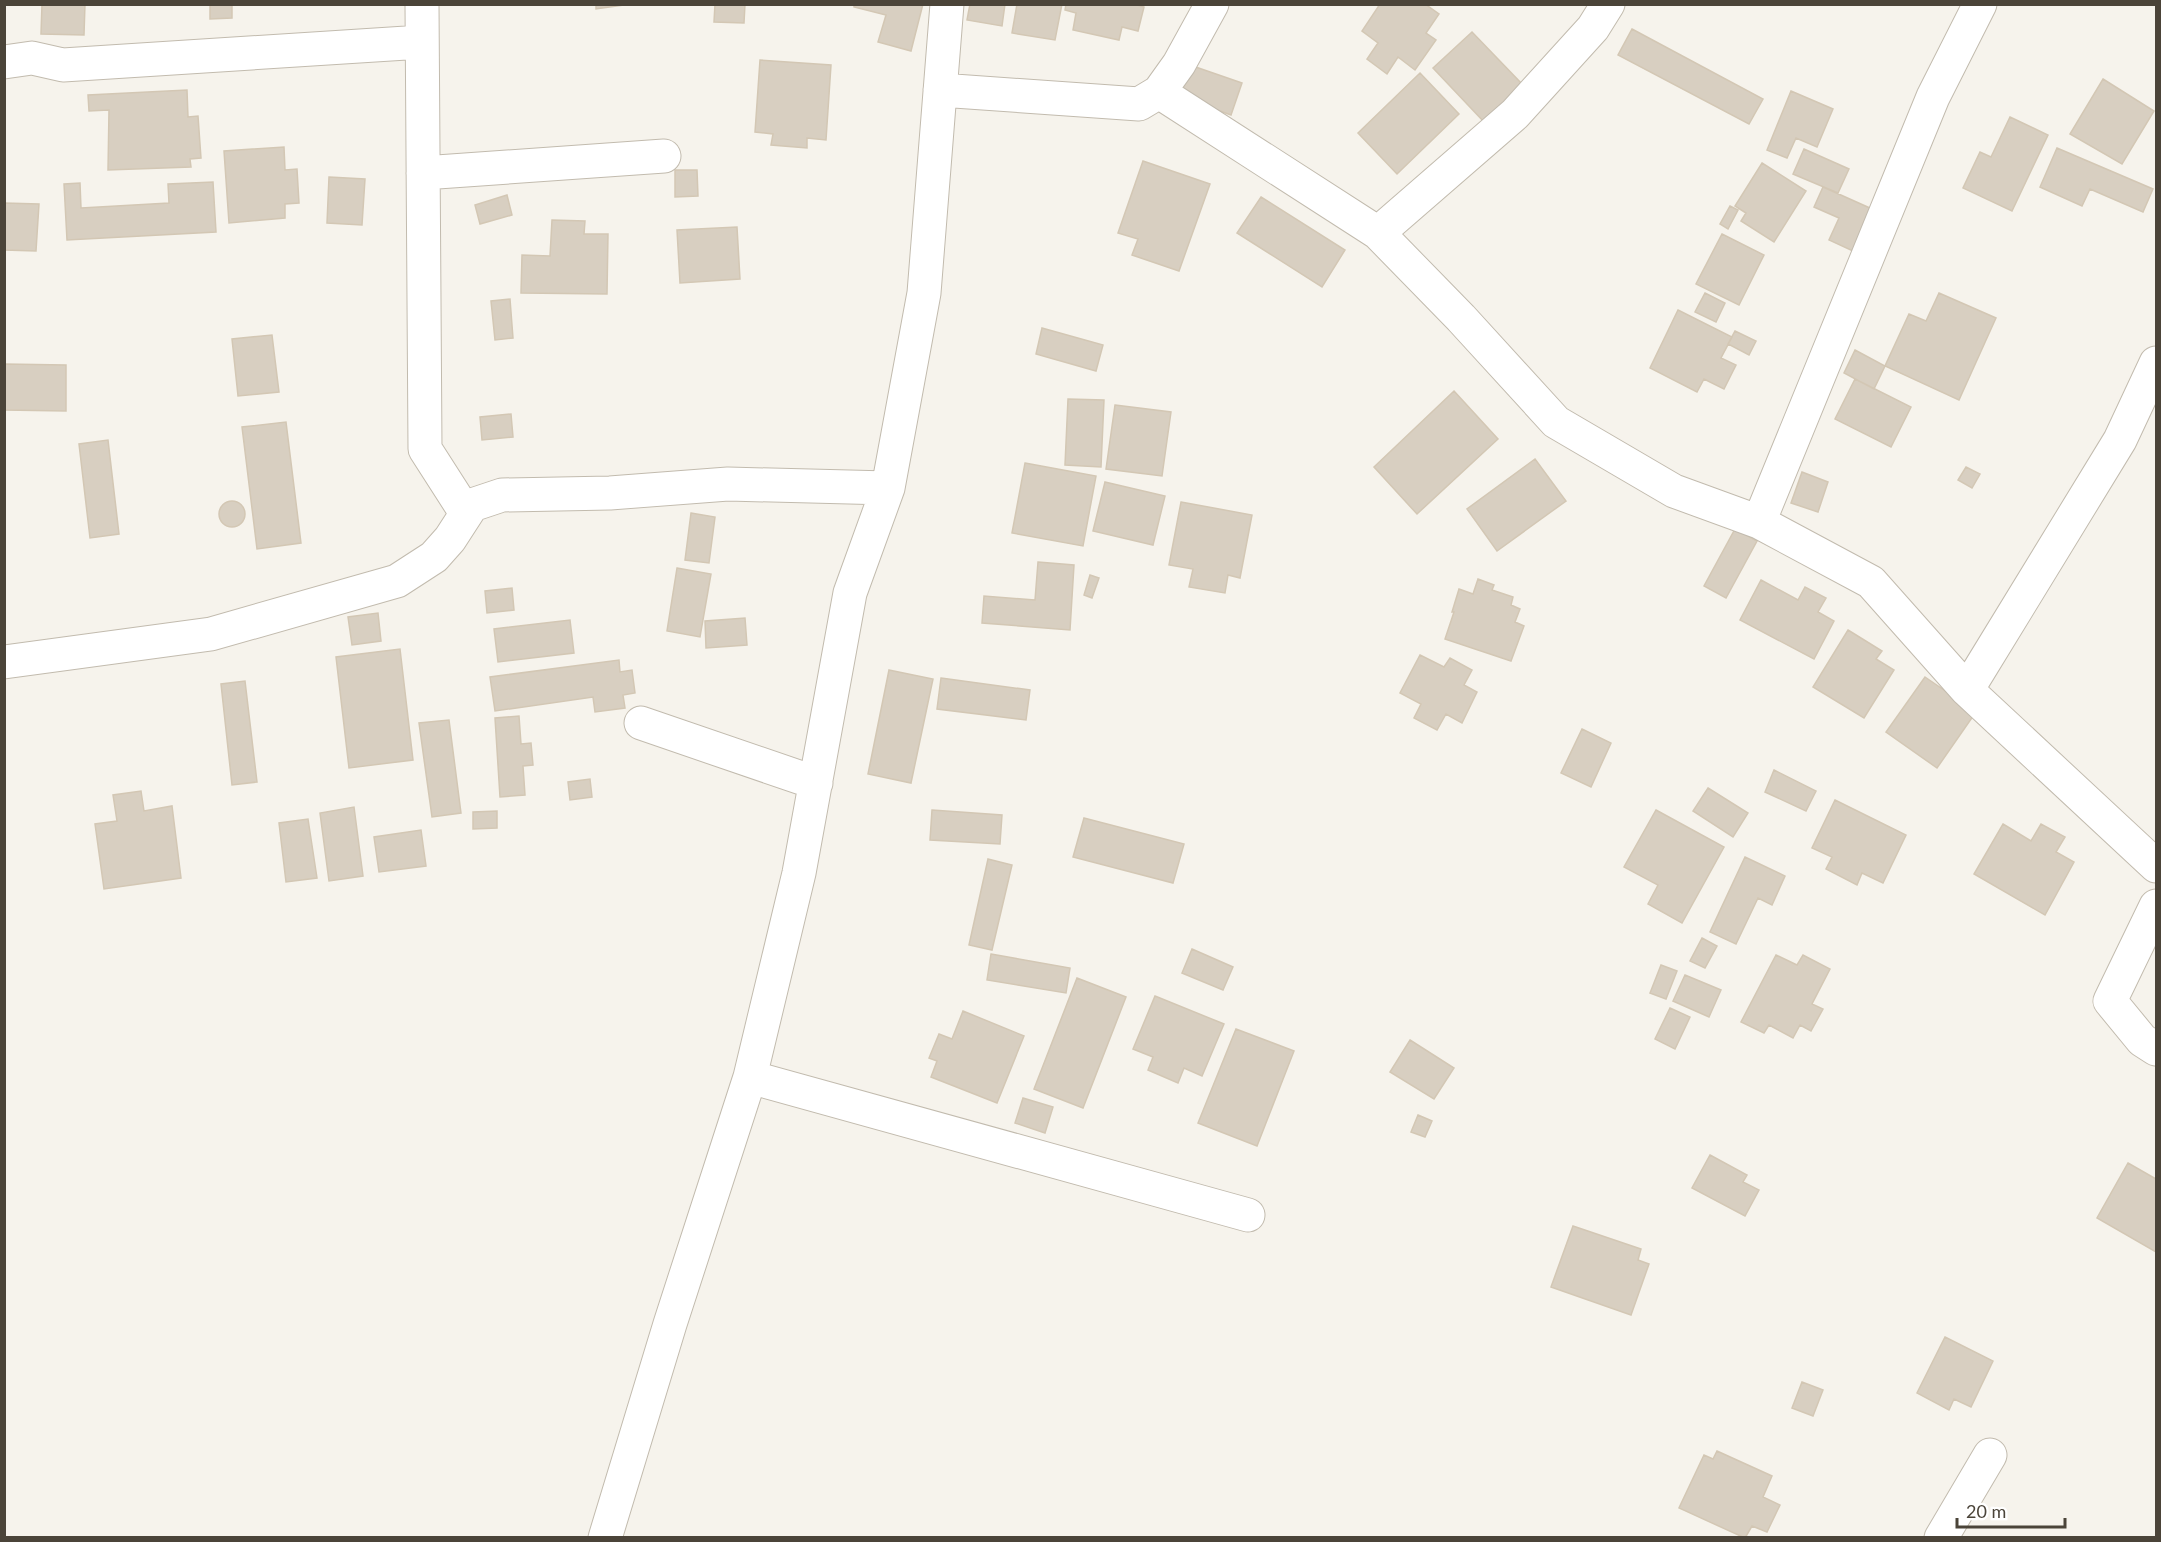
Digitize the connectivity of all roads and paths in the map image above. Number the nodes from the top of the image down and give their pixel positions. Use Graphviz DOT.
graph roads {
  1 [pos="422,4"];
  2 [pos="947,4"];
  3 [pos="1212,4"];
  4 [pos="1608,4"];
  5 [pos="1980,4"];
  6 [pos="422,42"];
  7 [pos="4,62"];
  8 [pos="940,90"];
  9 [pos="1159,92"];
  10 [pos="664,156"];
  11 [pos="423,173"];
  12 [pos="1377,233"];
  13 [pos="2157,363"];
  14 [pos="888,488"];
  15 [pos="466,513"];
  16 [pos="1759,522"];
  17 [pos="4,663"];
  18 [pos="1967,690"];
  19 [pos="641,723"];
  20 [pos="816,783"];
  21 [pos="2157,866"];
  22 [pos="2157,906"];
  23 [pos="2157,1049"];
  24 [pos="750,1077"];
  25 [pos="1248,1215"];
  26 [pos="1990,1455"];
  27 [pos="605,1538"];
  28 [pos="1941,1538"];
  1 -- 6 [label="street"];
  2 -- 8 [label="street"];
  3 -- 9 [label="street"];
  4 -- 12 [label="street"];
  5 -- 16 [label="street"];
  6 -- 7 [label="street"];
  6 -- 11 [label="street"];
  8 -- 9 [label="street"];
  8 -- 14 [label="street"];
  9 -- 12 [label="street"];
  10 -- 11 [label="street"];
  11 -- 15 [label="street"];
  12 -- 16 [label="street"];
  13 -- 18 [label="street"];
  14 -- 15 [label="street"];
  14 -- 20 [label="street"];
  15 -- 17 [label="street"];
  16 -- 18 [label="street"];
  18 -- 21 [label="street"];
  19 -- 20 [label="street"];
  20 -- 24 [label="street"];
  22 -- 23 [label="street"];
  24 -- 25 [label="street"];
  24 -- 27 [label="street"];
  26 -- 28 [label="street"];
}
